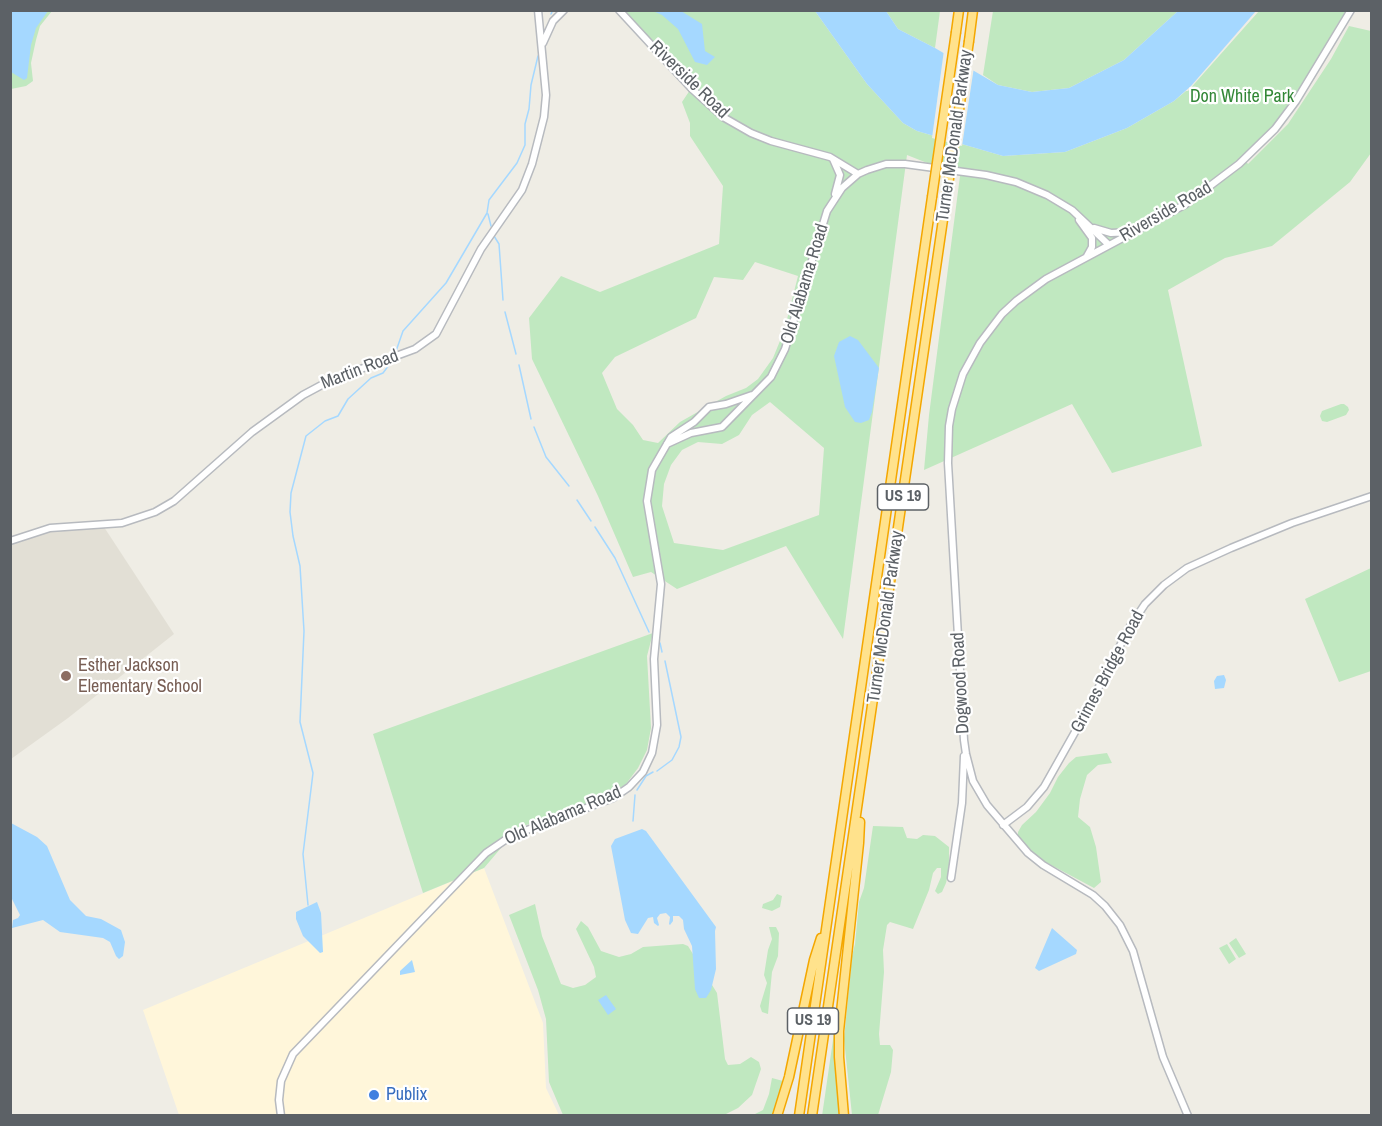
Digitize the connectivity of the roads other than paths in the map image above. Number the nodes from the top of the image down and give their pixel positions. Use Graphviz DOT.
graph roads {
  1 [pos="538,10"];
  2 [pos="564,10"];
  3 [pos="619,10"];
  4 [pos="959,10"];
  5 [pos="973,10"];
  6 [pos="1351,10"];
  7 [pos="542,46"];
  8 [pos="830,157"];
  9 [pos="858,174"];
  10 [pos="831,202"];
  11 [pos="1072,210"];
  12 [pos="1090,226"];
  13 [pos="1134,232"];
  14 [pos="1109,245"];
  15 [pos="1087,257"];
  16 [pos="752,395"];
  17 [pos="720,406"];
  18 [pos="704,413"];
  19 [pos="727,420"];
  20 [pos="714,429"];
  21 [pos="667,444"];
  22 [pos="1371,496"];
  23 [pos="10,541"];
  24 [pos="964,740"];
  25 [pos="860,795"];
  26 [pos="1003,825"];
  27 [pos="951,878"];
  28 [pos="826,927"];
  29 [pos="280,1116"];
  30 [pos="777,1116"];
  31 [pos="799,1116"];
  32 [pos="812,1116"];
  33 [pos="844,1116"];
  34 [pos="1188,1116"];
  1 -- 7 [label="street, Martin Road"];
  2 -- 7 [label="street"];
  3 -- 8 [label="street, Riverside Road"];
  4 -- 28 [label="highway, Turner McDonald Parkway / US 19, bridge"];
  5 -- 25 [label="highway, Turner McDonald Parkway / US 19, bridge"];
  6 -- 13 [label="street, Riverside Road"];
  7 -- 23 [label="street, Martin Road"];
  8 -- 9 [label="street, Riverside Road"];
  8 -- 10 [label="street"];
  9 -- 10 [label="street, Old Alabama Road"];
  9 -- 11 [label="street, Riverside Road"];
  10 -- 16 [label="street, Old Alabama Road"];
  11 -- 12 [label="street, Riverside Road"];
  11 -- 15 [label="street"];
  12 -- 13 [label="street"];
  12 -- 14 [label="street, Riverside Road"];
  13 -- 14 [label="street, Riverside Road"];
  14 -- 15 [label="street, Dogwood Road"];
  15 -- 24 [label="street, Dogwood Road"];
  16 -- 17 [label="street, Old Alabama Road"];
  16 -- 19 [label="street, Old Alabama Road"];
  17 -- 18 [label="street"];
  17 -- 19 [label="street"];
  18 -- 20 [label="street"];
  18 -- 21 [label="street, Old Alabama Road"];
  19 -- 20 [label="street"];
  20 -- 21 [label="street"];
  21 -- 29 [label="street, Old Alabama Road"];
  22 -- 26 [label="street, Grimes Bridge Road"];
  24 -- 26 [label="street, Dogwood Road"];
  24 -- 27 [label="street"];
  25 -- 32 [label="highway, Turner McDonald Parkway / US 19"];
  25 -- 33 [label="highway"];
  26 -- 34 [label="street, Dogwood Road"];
  28 -- 30 [label="highway"];
  28 -- 31 [label="highway, Turner McDonald Parkway / US 19"];
}
